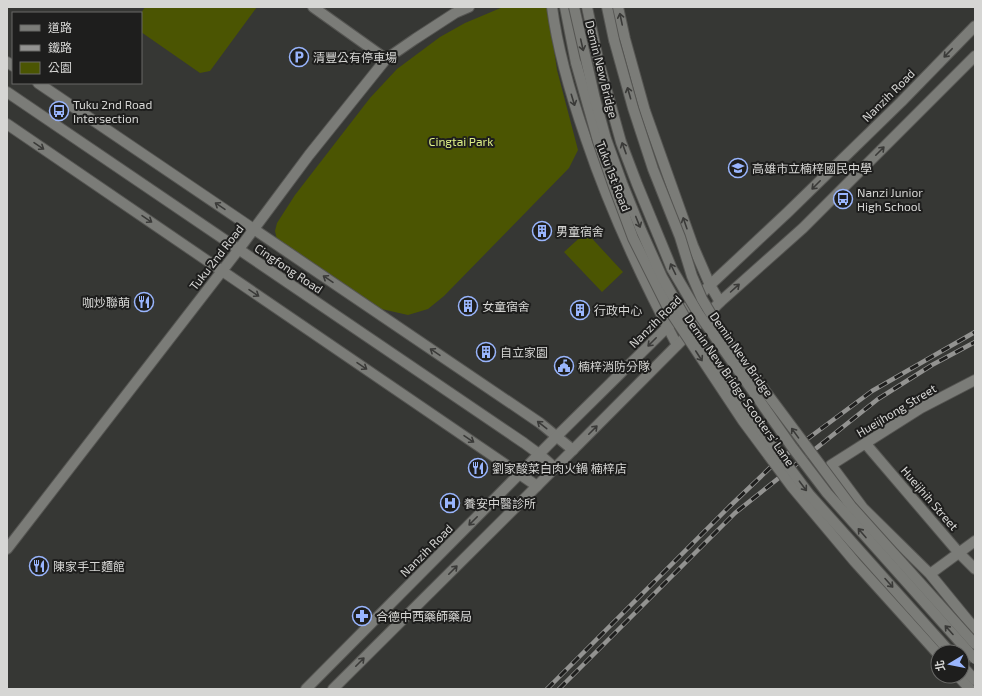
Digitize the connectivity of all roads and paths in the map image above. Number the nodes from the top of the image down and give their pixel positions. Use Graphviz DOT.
graph roads {
  1 [pos="313,7"];
  2 [pos="469,7"];
  3 [pos="552,7"];
  4 [pos="565,7"];
  5 [pos="574,7"];
  6 [pos="587,7"];
  7 [pos="608,7"];
  8 [pos="618,7"];
  9 [pos="975,26"];
  10 [pos="975,56"];
  11 [pos="386,59"];
  12 [pos="39,84"];
  13 [pos="7,92"];
  14 [pos="7,124"];
  15 [pos="254,229"];
  16 [pos="239,249"];
  17 [pos="222,271"];
  18 [pos="710,285"];
  19 [pos="720,302"];
  20 [pos="668,327"];
  21 [pos="677,345"];
  22 [pos="975,380"];
  23 [pos="556,437"];
  24 [pos="865,443"];
  25 [pos="573,450"];
  26 [pos="539,454"];
  27 [pos="556,468"];
  28 [pos="520,474"];
  29 [pos="537,486"];
  30 [pos="975,540"];
  31 [pos="7,549"];
  32 [pos="959,552"];
  33 [pos="975,569"];
  34 [pos="930,574"];
  35 [pos="975,629"];
  36 [pos="943,644"];
  37 [pos="975,644"];
  38 [pos="930,645"];
  39 [pos="975,659"];
  40 [pos="306,689"];
  41 [pos="333,689"];
  1 -- 11 [label="street"];
  2 -- 11 [label="street, Tuku 2nd Road"];
  3 -- 20 [label="street, Tuku 1st Road, one-way"];
  4 -- 38 [label="street, Demin New Bridge Scooters' Lane, one-way, bridge"];
  5 -- 36 [label="street, Demin New Bridge, one-way, bridge"];
  39 -- 6 [label="street, Demin New Bridge, one-way, bridge"];
  37 -- 7 [label="street, Demin New Bridge Scooters' Lane, one-way, bridge"];
  18 -- 8 [label="street, one-way"];
  9 -- 18 [label="street, Nanzih Road, one-way"];
  19 -- 10 [label="street, one-way"];
  11 -- 15 [label="street, Tuku 2nd Road"];
  15 -- 12 [label="street, Cingfong Road, one-way"];
  13 -- 16 [label="street, Cingfong Road"];
  14 -- 17 [label="street, one-way"];
  15 -- 16 [label="street, Tuku 2nd Road"];
  23 -- 15 [label="street, Cingfong Road, one-way"];
  16 -- 17 [label="street, Tuku 2nd Road"];
  16 -- 26 [label="street, Cingfong Road"];
  17 -- 28 [label="street, one-way"];
  17 -- 31 [label="street, Tuku 2nd Road"];
  18 -- 19 [label="street"];
  18 -- 20 [label="street, Nanzih Road"];
  19 -- 21 [label="street"];
  20 -- 21 [label="street, Tuku 1st Road"];
  20 -- 23 [label="street, Nanzih Road, one-way"];
  25 -- 21 [label="street, one-way"];
  22 -- 24 [label="street, Hueijhong Street"];
  23 -- 25 [label="street, Cingfong Road"];
  23 -- 26 [label="street, Nanzih Road"];
  24 -- 32 [label="street, Hueijhih Street"];
  24 -- 34 [label="street, Hueijhong Street"];
  25 -- 27 [label="street"];
  26 -- 27 [label="street, Cingfong Road"];
  26 -- 28 [label="street, Nanzih Road"];
  27 -- 29 [label="street"];
  28 -- 29 [label="street"];
  28 -- 40 [label="street, Nanzih Road, one-way"];
  41 -- 29 [label="street, one-way"];
  30 -- 32 [label="street"];
  32 -- 33 [label="street, Hueijhih Street"];
  32 -- 34 [label="street"];
  34 -- 35 [label="street"];
}
